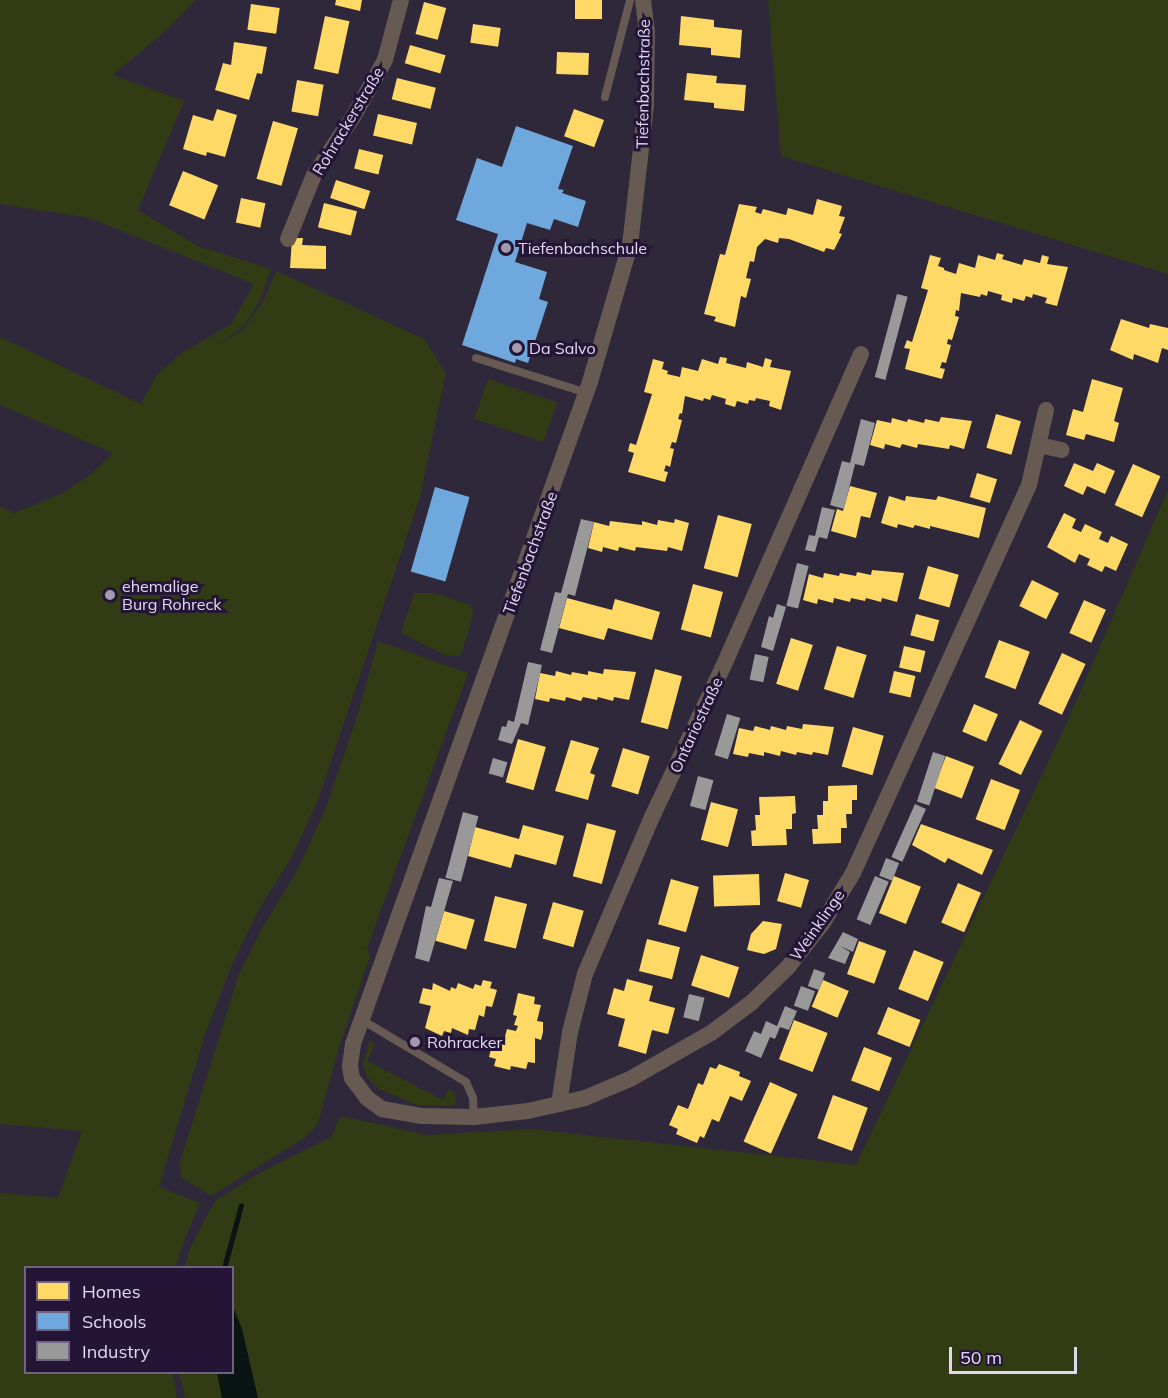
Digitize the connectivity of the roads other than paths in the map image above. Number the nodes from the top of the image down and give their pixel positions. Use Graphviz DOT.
graph roads {
  1 [pos="401,0"];
  2 [pos="630,0"];
  3 [pos="644,0"];
  4 [pos="605,97"];
  5 [pos="288,239"];
  6 [pos="861,354"];
  7 [pos="476,358"];
  8 [pos="586,393"];
  9 [pos="1046,410"];
  10 [pos="1038,446"];
  11 [pos="1061,450"];
  12 [pos="362,1020"];
  13 [pos="359,1090"];
  14 [pos="558,1104"];
  15 [pos="474,1117"];
  1 -- 5 [label="street, Rohrackerstraße"];
  2 -- 4 [label="lane"];
  3 -- 8 [label="street, Tiefenbachstraße"];
  6 -- 14 [label="street, Ontariostraße"];
  7 -- 8 [label="lane"];
  8 -- 12 [label="street, Tiefenbachstraße"];
  9 -- 10 [label="street, Weinklinge"];
  10 -- 11 [label="street"];
  10 -- 14 [label="street, Weinklinge"];
  12 -- 13 [label="street, Tiefenbachstraße"];
  12 -- 15 [label="lane"];
  13 -- 15 [label="street, Weinklinge"];
  14 -- 15 [label="street, Weinklinge"];
}
